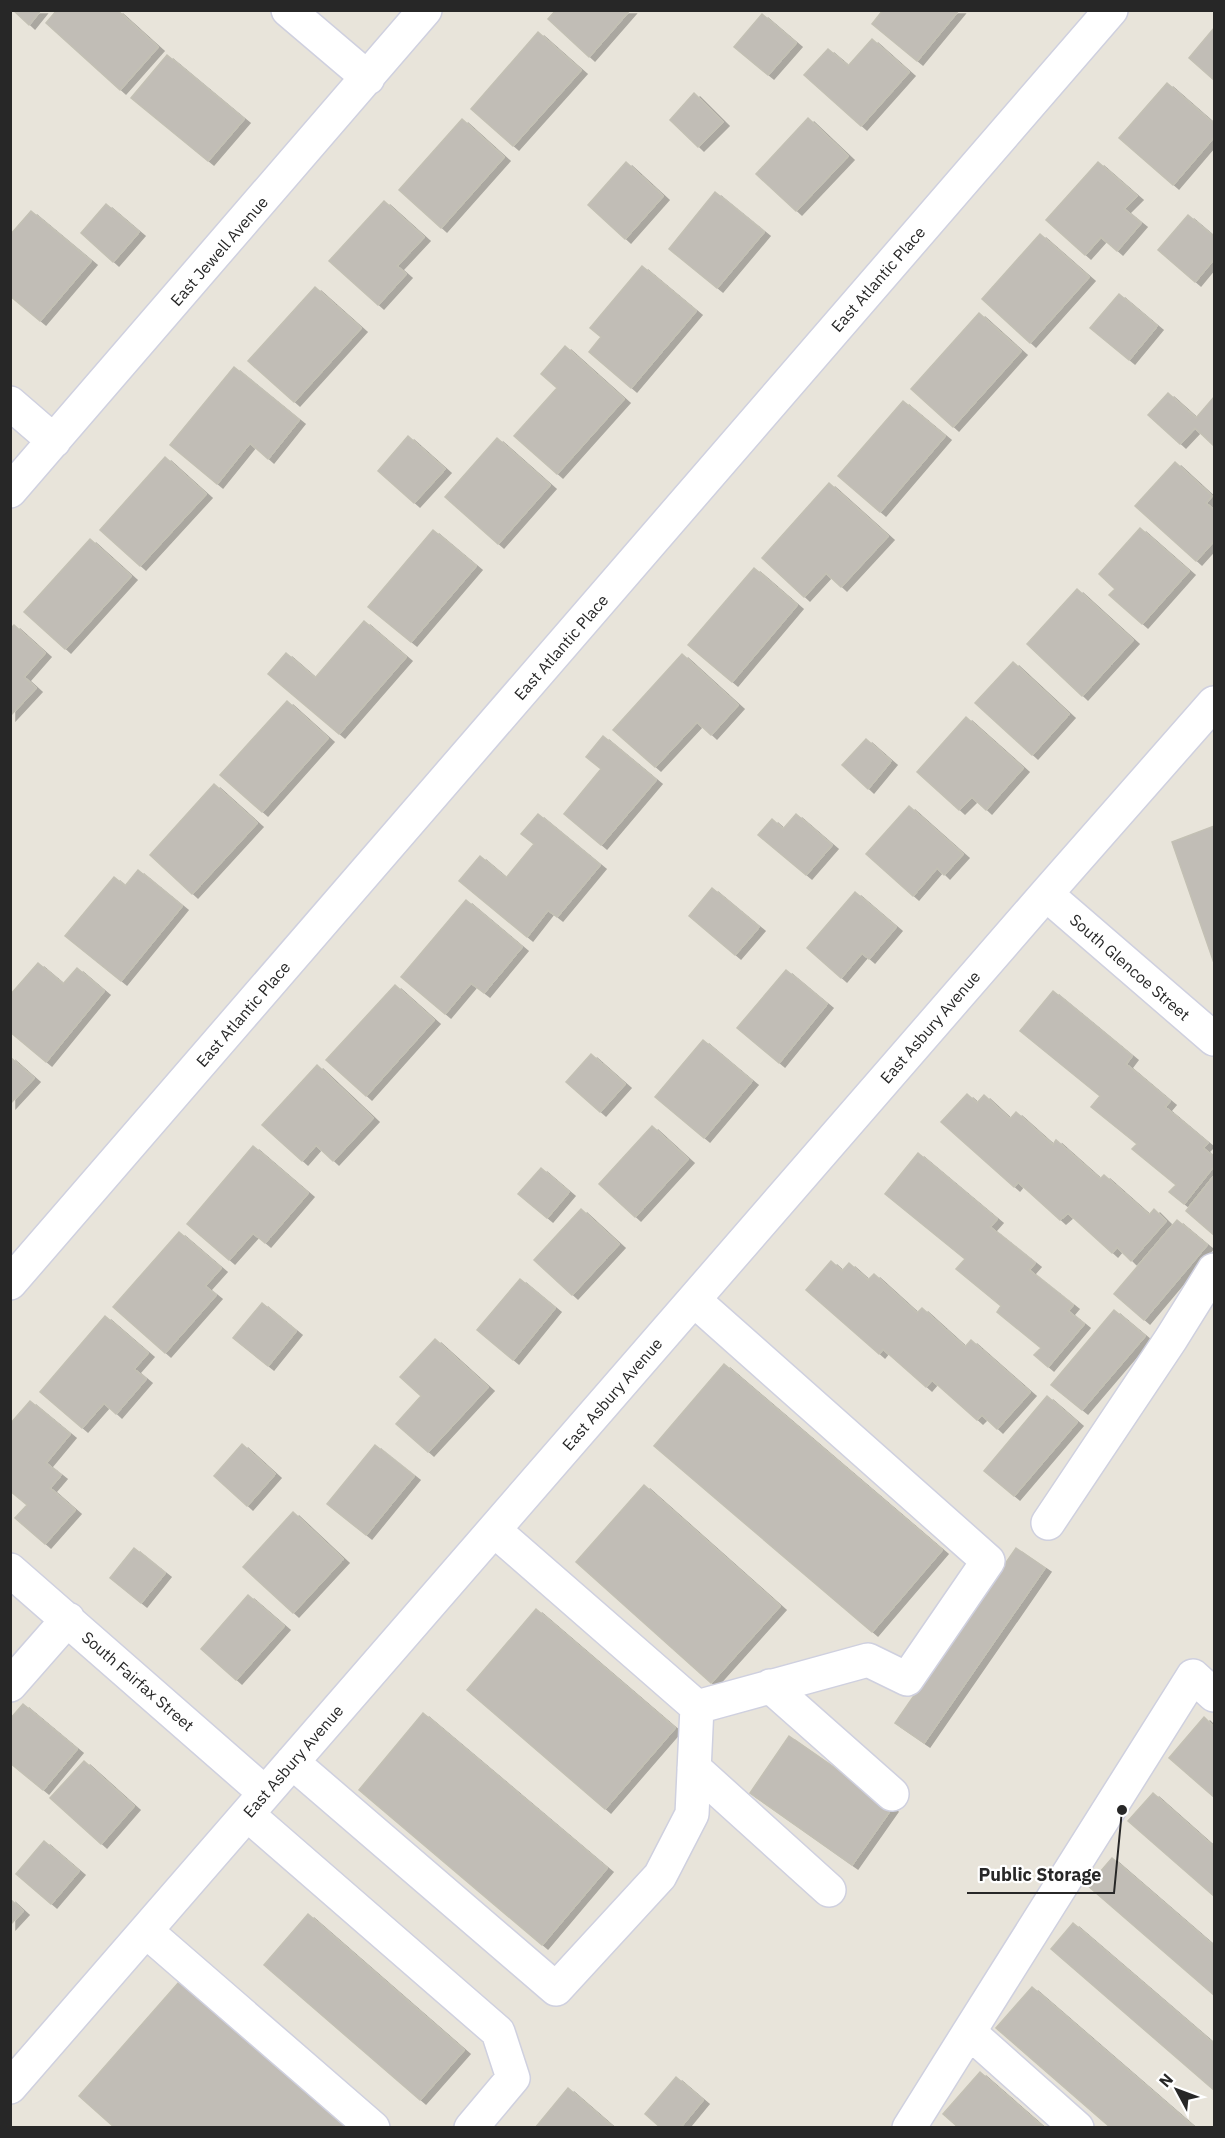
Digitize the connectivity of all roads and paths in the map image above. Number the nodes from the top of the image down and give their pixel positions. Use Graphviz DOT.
graph roads {
  1 [pos="288,10"];
  2 [pos="425,10"];
  3 [pos="1111,10"];
  4 [pos="368,78"];
  5 [pos="10,404"];
  6 [pos="54,441"];
  7 [pos="10,490"];
  8 [pos="1215,703"];
  9 [pos="1046,894"];
  10 [pos="1215,1039"];
  11 [pos="1215,1270"];
  12 [pos="10,1283"];
  13 [pos="694,1300"];
  14 [pos="1048,1522"];
  15 [pos="494,1530"];
  16 [pos="10,1570"];
  17 [pos="68,1619"];
  18 [pos="10,1685"];
  19 [pos="770,1686"];
  20 [pos="1215,1695"];
  21 [pos="697,1707"];
  22 [pos="292,1762"];
  23 [pos="694,1768"];
  24 [pos="892,1794"];
  25 [pos="256,1804"];
  26 [pos="829,1890"];
  27 [pos="146,1931"];
  28 [pos="969,2032"];
  29 [pos="10,2087"];
  30 [pos="917,2124"];
  31 [pos="373,2127"];
  32 [pos="471,2127"];
  33 [pos="1077,2127"];
  1 -- 4 [label="street"];
  2 -- 4 [label="street, East Jewell Avenue"];
  3 -- 12 [label="street, East Atlantic Place"];
  4 -- 6 [label="street, East Jewell Avenue"];
  5 -- 6 [label="street"];
  6 -- 7 [label="street, East Jewell Avenue"];
  8 -- 9 [label="street, East Asbury Avenue"];
  9 -- 10 [label="street, South Glencoe Street"];
  9 -- 13 [label="street, East Asbury Avenue"];
  11 -- 14 [label="street"];
  13 -- 15 [label="street, East Asbury Avenue"];
  13 -- 19 [label="street"];
  15 -- 21 [label="street"];
  15 -- 22 [label="street, East Asbury Avenue"];
  16 -- 17 [label="street, South Fairfax Street"];
  17 -- 18 [label="street"];
  17 -- 25 [label="street, South Fairfax Street"];
  19 -- 21 [label="street"];
  19 -- 24 [label="street"];
  20 -- 28 [label="street"];
  21 -- 23 [label="street"];
  22 -- 23 [label="street"];
  22 -- 25 [label="street, East Asbury Avenue"];
  23 -- 26 [label="street"];
  25 -- 27 [label="street, East Asbury Avenue"];
  25 -- 32 [label="street, South Fairfax Street"];
  27 -- 29 [label="street, East Asbury Avenue"];
  27 -- 31 [label="street"];
  28 -- 30 [label="street"];
  28 -- 33 [label="street"];
}
